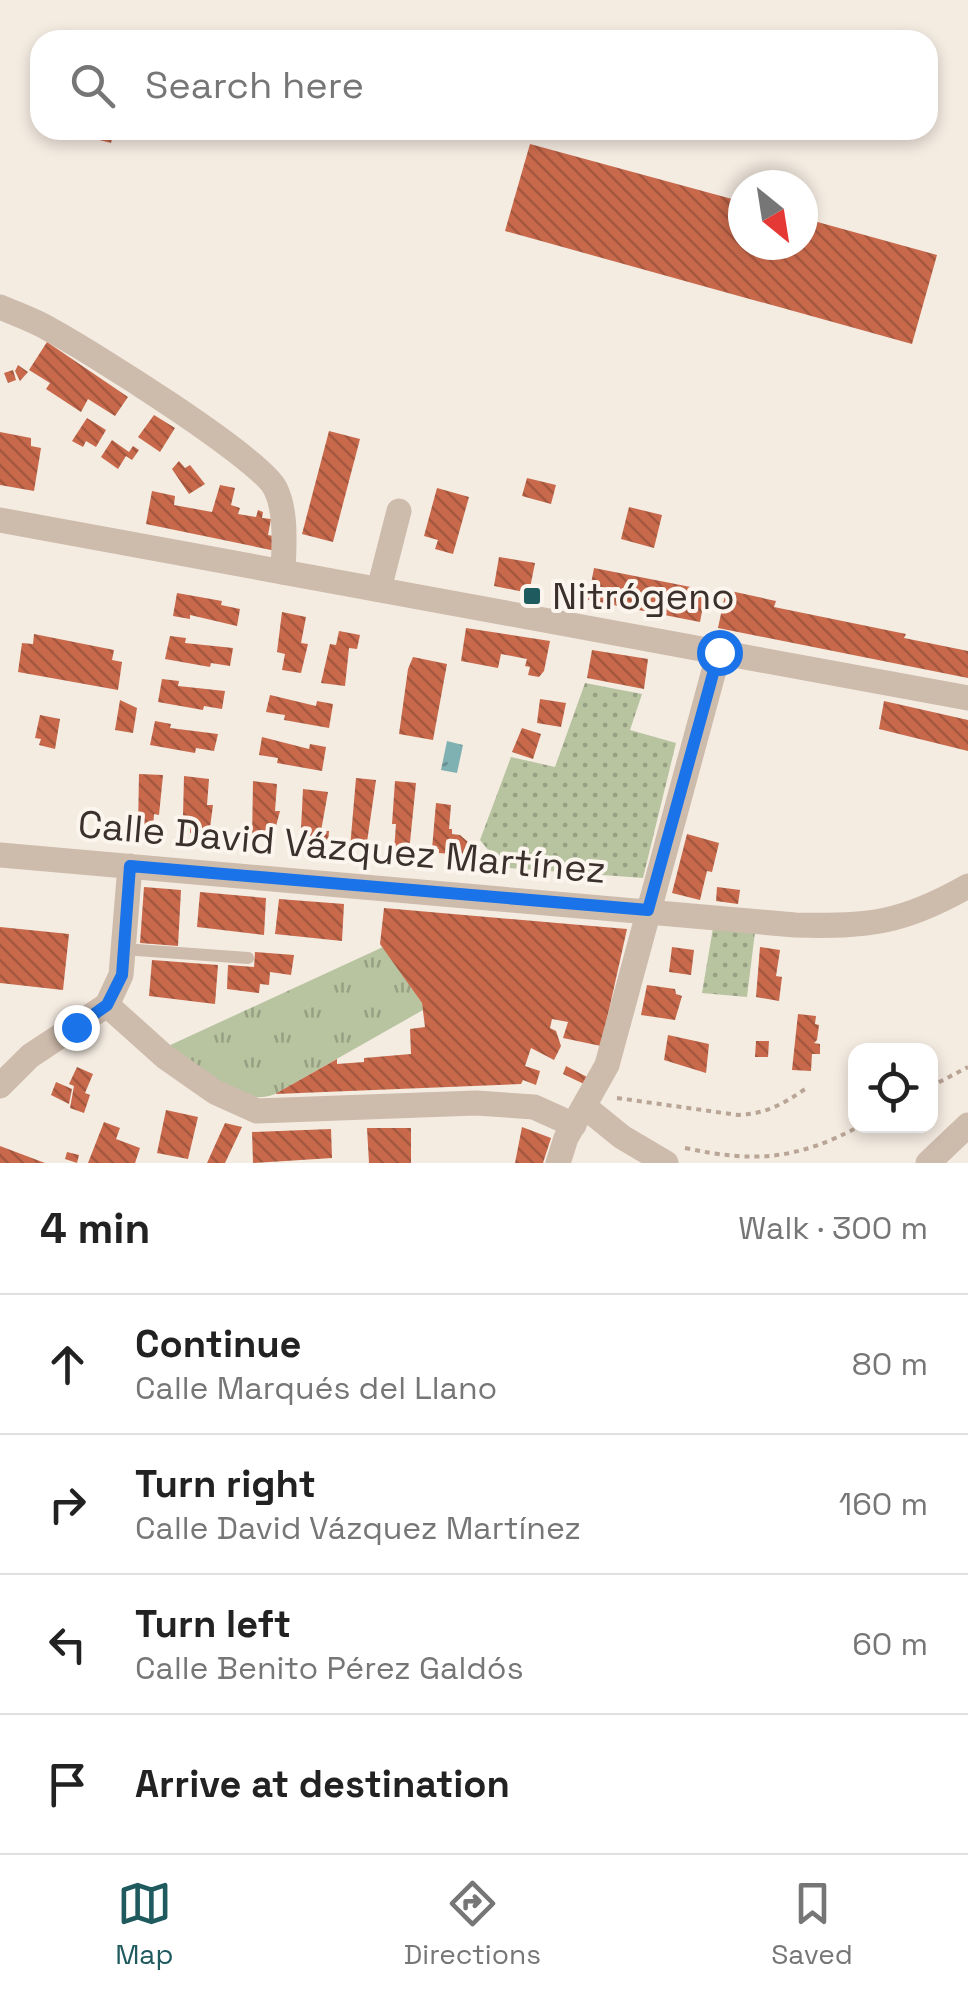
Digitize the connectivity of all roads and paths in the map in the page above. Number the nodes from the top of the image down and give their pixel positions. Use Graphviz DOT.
graph roads {
  1 [pos="0,307"];
  2 [pos="400,511"];
  3 [pos="0,520"];
  4 [pos="283,572"];
  5 [pos="379,589"];
  6 [pos="719,652"];
  7 [pos="968,698"];
  8 [pos="0,855"];
  9 [pos="130,866"];
  10 [pos="968,886"];
  11 [pos="648,910"];
  12 [pos="123,950"];
  13 [pos="248,958"];
  14 [pos="107,1005"];
  15 [pos="968,1067"];
  16 [pos="938,1084"];
  17 [pos="0,1086"];
  18 [pos="808,1087"];
  19 [pos="583,1109"];
  20 [pos="968,1125"];
  21 [pos="848,1131"];
  22 [pos="668,1153"];
  23 [pos="558,1163"];
  24 [pos="928,1163"];
  1 -- 4 [label="street"];
  2 -- 5 [label="street"];
  3 -- 4 [label="street"];
  4 -- 5 [label="street"];
  5 -- 6 [label="street"];
  6 -- 7 [label="street"];
  6 -- 11 [label="street"];
  8 -- 9 [label="street, Calle David Vázquez Martínez"];
  9 -- 11 [label="street, Calle David Vázquez Martínez"];
  9 -- 12 [label="street"];
  10 -- 11 [label="street, Calle David Vázquez Martínez"];
  11 -- 19 [label="street"];
  12 -- 13 [label="lane"];
  12 -- 14 [label="street"];
  14 -- 17 [label="street"];
  14 -- 19 [label="street"];
  15 -- 16 [label="path"];
  18 -- 19 [label="path"];
  19 -- 22 [label="street"];
  19 -- 23 [label="street"];
  20 -- 24 [label="street"];
  21 -- 22 [label="path"];
}
